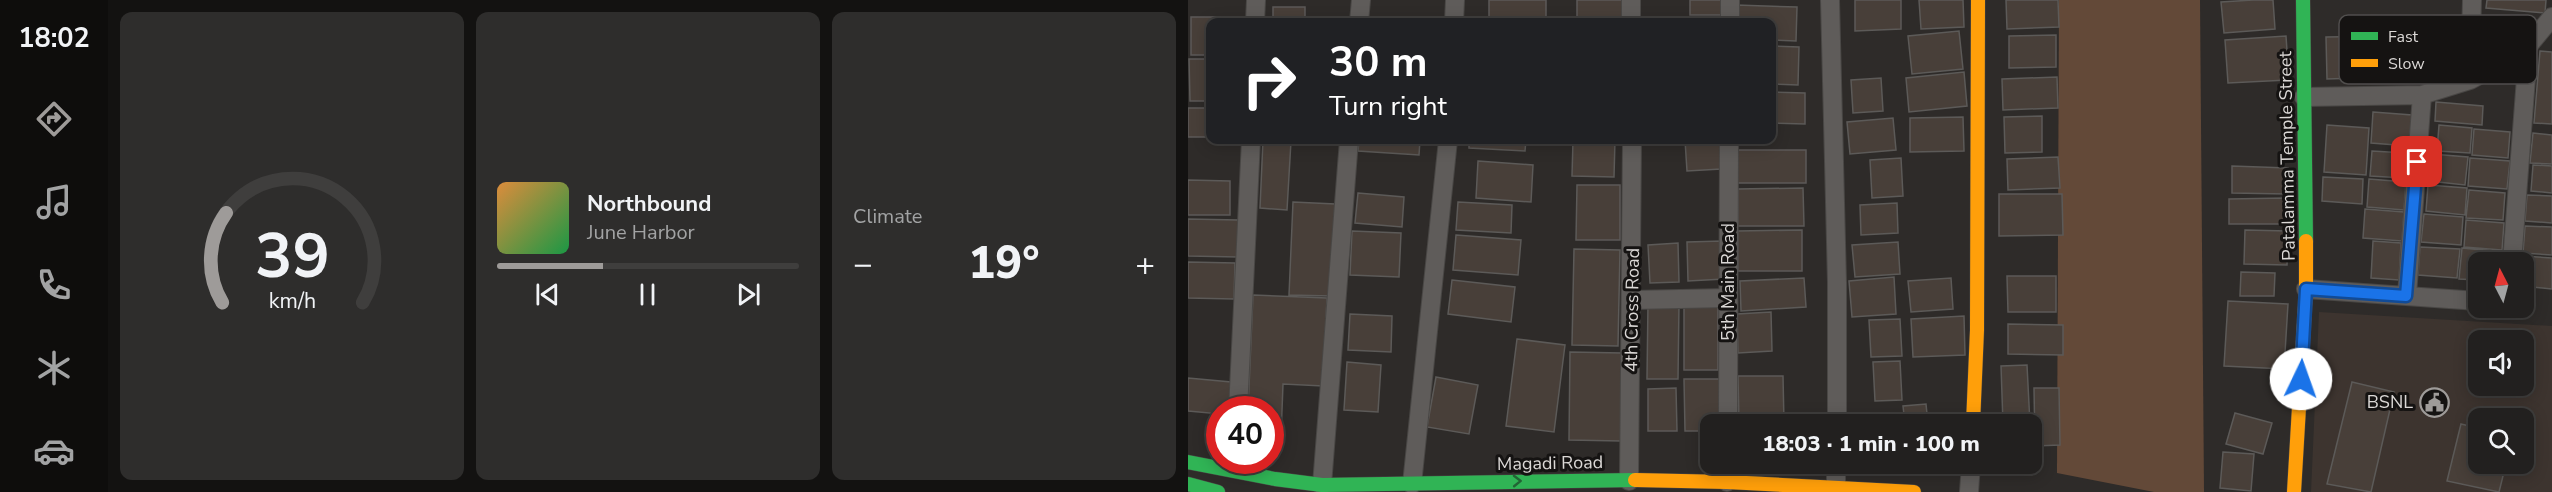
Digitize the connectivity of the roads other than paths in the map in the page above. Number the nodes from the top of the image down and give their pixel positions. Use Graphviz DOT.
graph roads {
  1 [pos="1256,0"];
  2 [pos="1361,0"];
  3 [pos="1455,0"];
  4 [pos="1630,0"];
  5 [pos="1730,0"];
  6 [pos="1830,0"];
  7 [pos="1978,0"];
  8 [pos="2303,0"];
  9 [pos="2472,0"];
  10 [pos="2472,15"];
  11 [pos="2552,17"];
  12 [pos="1255,18"];
  13 [pos="1359,18"];
  14 [pos="1454,18"];
  15 [pos="1631,18"];
  16 [pos="1730,18"];
  17 [pos="2537,35"];
  18 [pos="2457,84"];
  19 [pos="2526,84"];
  20 [pos="2422,95"];
  21 [pos="2304,97"];
  22 [pos="1251,144"];
  23 [pos="1349,144"];
  24 [pos="1448,144"];
  25 [pos="1632,144"];
  26 [pos="1730,144"];
  27 [pos="2513,252"];
  28 [pos="2306,289"];
  29 [pos="2406,296"];
  30 [pos="1728,298"];
  31 [pos="1632,300"];
  32 [pos="2468,300"];
  33 [pos="1239,396"];
  34 [pos="1728,414"];
  35 [pos="1837,414"];
  36 [pos="1973,414"];
  37 [pos="1188,462"];
  38 [pos="1206,464"];
  39 [pos="1272,474"];
  40 [pos="1715,474"];
  41 [pos="1733,474"];
  42 [pos="1836,474"];
  43 [pos="1971,474"];
  44 [pos="1629,481"];
  45 [pos="1188,484"];
  46 [pos="1412,484"];
  47 [pos="1322,485"];
  48 [pos="1836,490"];
  49 [pos="1218,492"];
  50 [pos="1914,492"];
  51 [pos="1970,492"];
  52 [pos="2295,492"];
  1 -- 12 [label="street"];
  2 -- 13 [label="street"];
  3 -- 14 [label="street"];
  4 -- 15 [label="street"];
  5 -- 16 [label="street"];
  6 -- 35 [label="street"];
  7 -- 36 [label="street"];
  8 -- 21 [label="street, Patalamma Temple Street"];
  9 -- 10 [label="street"];
  11 -- 17 [label="street"];
  18 -- 20 [label="street"];
  19 -- 27 [label="street"];
  20 -- 21 [label="street"];
  20 -- 29 [label="street"];
  21 -- 28 [label="street, Patalamma Temple Street"];
  22 -- 33 [label="street"];
  23 -- 47 [label="street"];
  24 -- 46 [label="street"];
  25 -- 31 [label="street, 4th Cross Road"];
  26 -- 30 [label="street, 5th Main Road"];
  28 -- 29 [label="street"];
  28 -- 52 [label="street, Patalamma Temple Street"];
  29 -- 32 [label="street"];
  30 -- 31 [label="street"];
  30 -- 34 [label="street, 5th Main Road"];
  31 -- 44 [label="street, 4th Cross Road"];
  37 -- 38 [label="street, Magadi Road"];
  39 -- 47 [label="street, Magadi Road"];
  40 -- 44 [label="street, Magadi Road"];
  41 -- 48 [label="street, Magadi Road"];
  42 -- 48 [label="street"];
  43 -- 51 [label="street"];
  46 -- 44 [label="street, Magadi Road, one-way"];
  45 -- 49 [label="street"];
  46 -- 47 [label="street, Magadi Road"];
  48 -- 50 [label="street, Magadi Road"];
}
